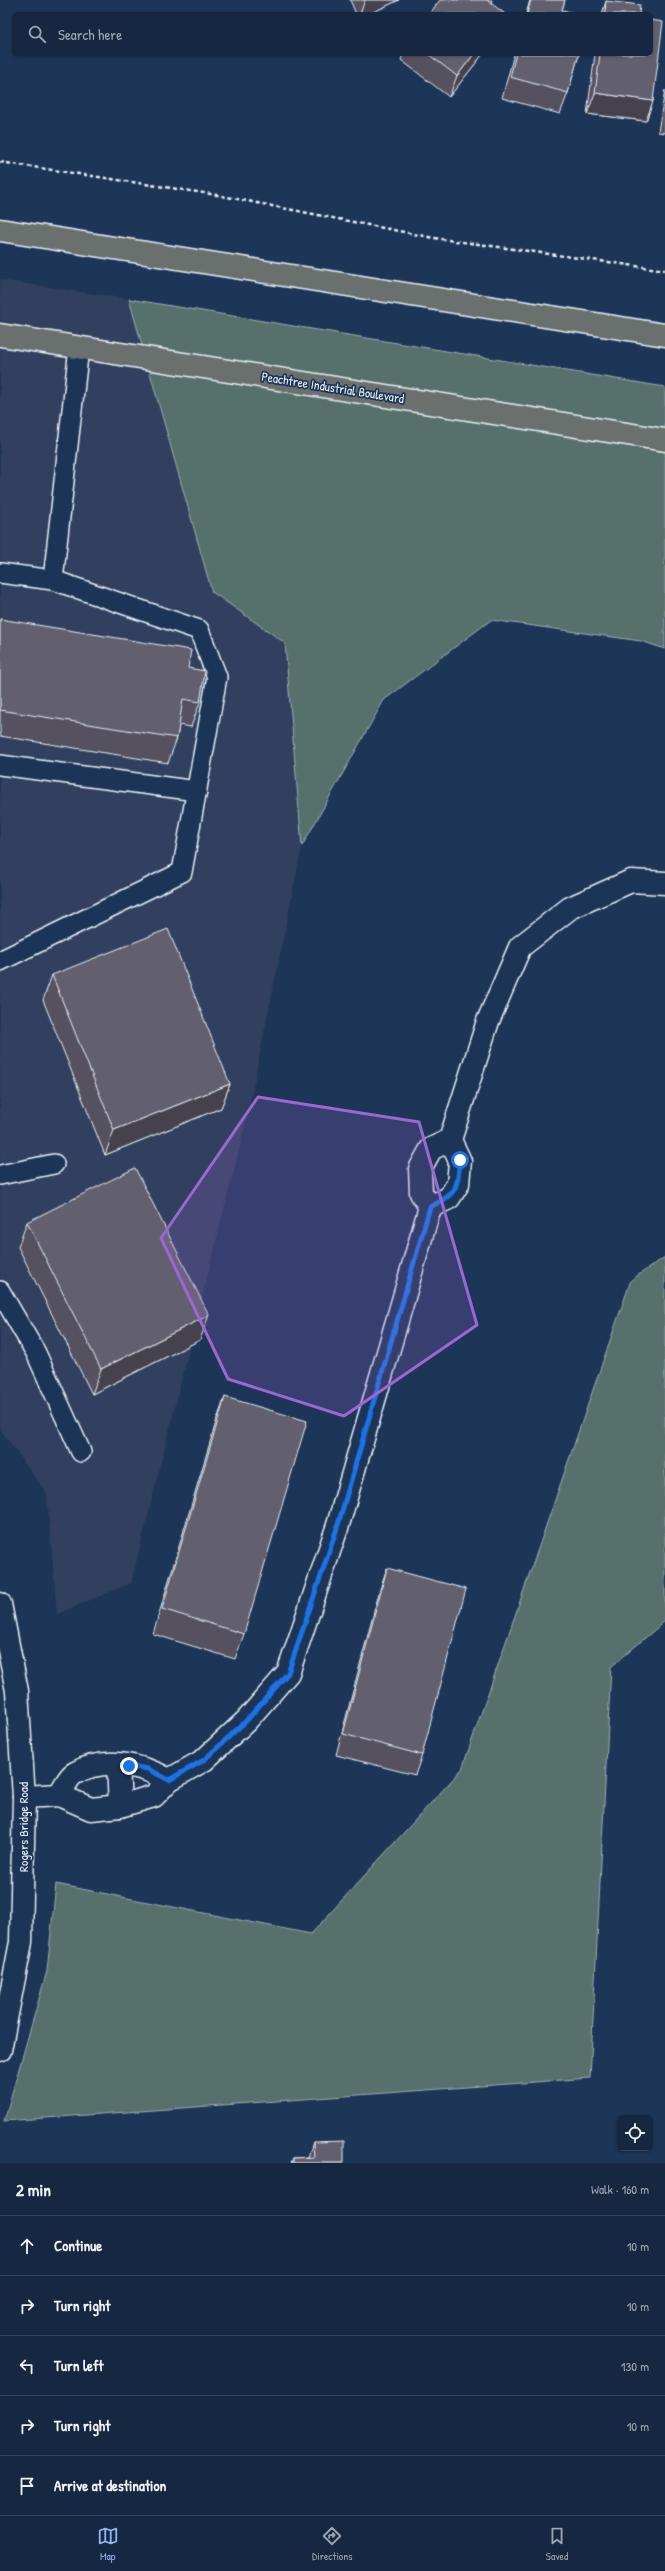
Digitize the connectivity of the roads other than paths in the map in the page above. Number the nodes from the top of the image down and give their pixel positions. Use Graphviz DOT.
graph roads {
  1 [pos="0,230"];
  2 [pos="0,335"];
  3 [pos="665,335"];
  4 [pos="79,347"];
  5 [pos="665,440"];
  6 [pos="0,573"];
  7 [pos="53,580"];
  8 [pos="0,765"];
  9 [pos="197,791"];
  10 [pos="665,883"];
  11 [pos="0,960"];
  12 [pos="450,1140"];
  13 [pos="54,1164"];
  14 [pos="0,1176"];
  15 [pos="430,1207"];
  16 [pos="0,1291"];
  17 [pos="81,1452"];
  18 [pos="0,1604"];
  19 [pos="118,1765"];
  20 [pos="169,1780"];
  21 [pos="59,1795"];
  22 [pos="24,1797"];
  23 [pos="120,1806"];
  24 [pos="7,1985"];
  25 [pos="0,2050"];
  1 -- 3 [label="highway"];
  2 -- 4 [label="highway, Peachtree Industrial Boulevard"];
  4 -- 5 [label="highway, Peachtree Industrial Boulevard"];
  4 -- 7 [label="lane"];
  6 -- 7 [label="lane"];
  7 -- 9 [label="lane"];
  8 -- 9 [label="lane"];
  9 -- 11 [label="lane"];
  10 -- 12 [label="street"];
  12 -- 15 [label="street"];
  12 -- 15 [label="street"];
  13 -- 14 [label="lane"];
  15 -- 20 [label="street"];
  16 -- 17 [label="lane"];
  18 -- 22 [label="street, Rogers Bridge Road"];
  19 -- 20 [label="street"];
  19 -- 21 [label="street"];
  19 -- 23 [label="street"];
  20 -- 23 [label="street"];
  21 -- 22 [label="street"];
  21 -- 23 [label="street"];
  22 -- 24 [label="street, Rogers Bridge Road"];
  24 -- 25 [label="street, Rogers Bridge Road"];
}
